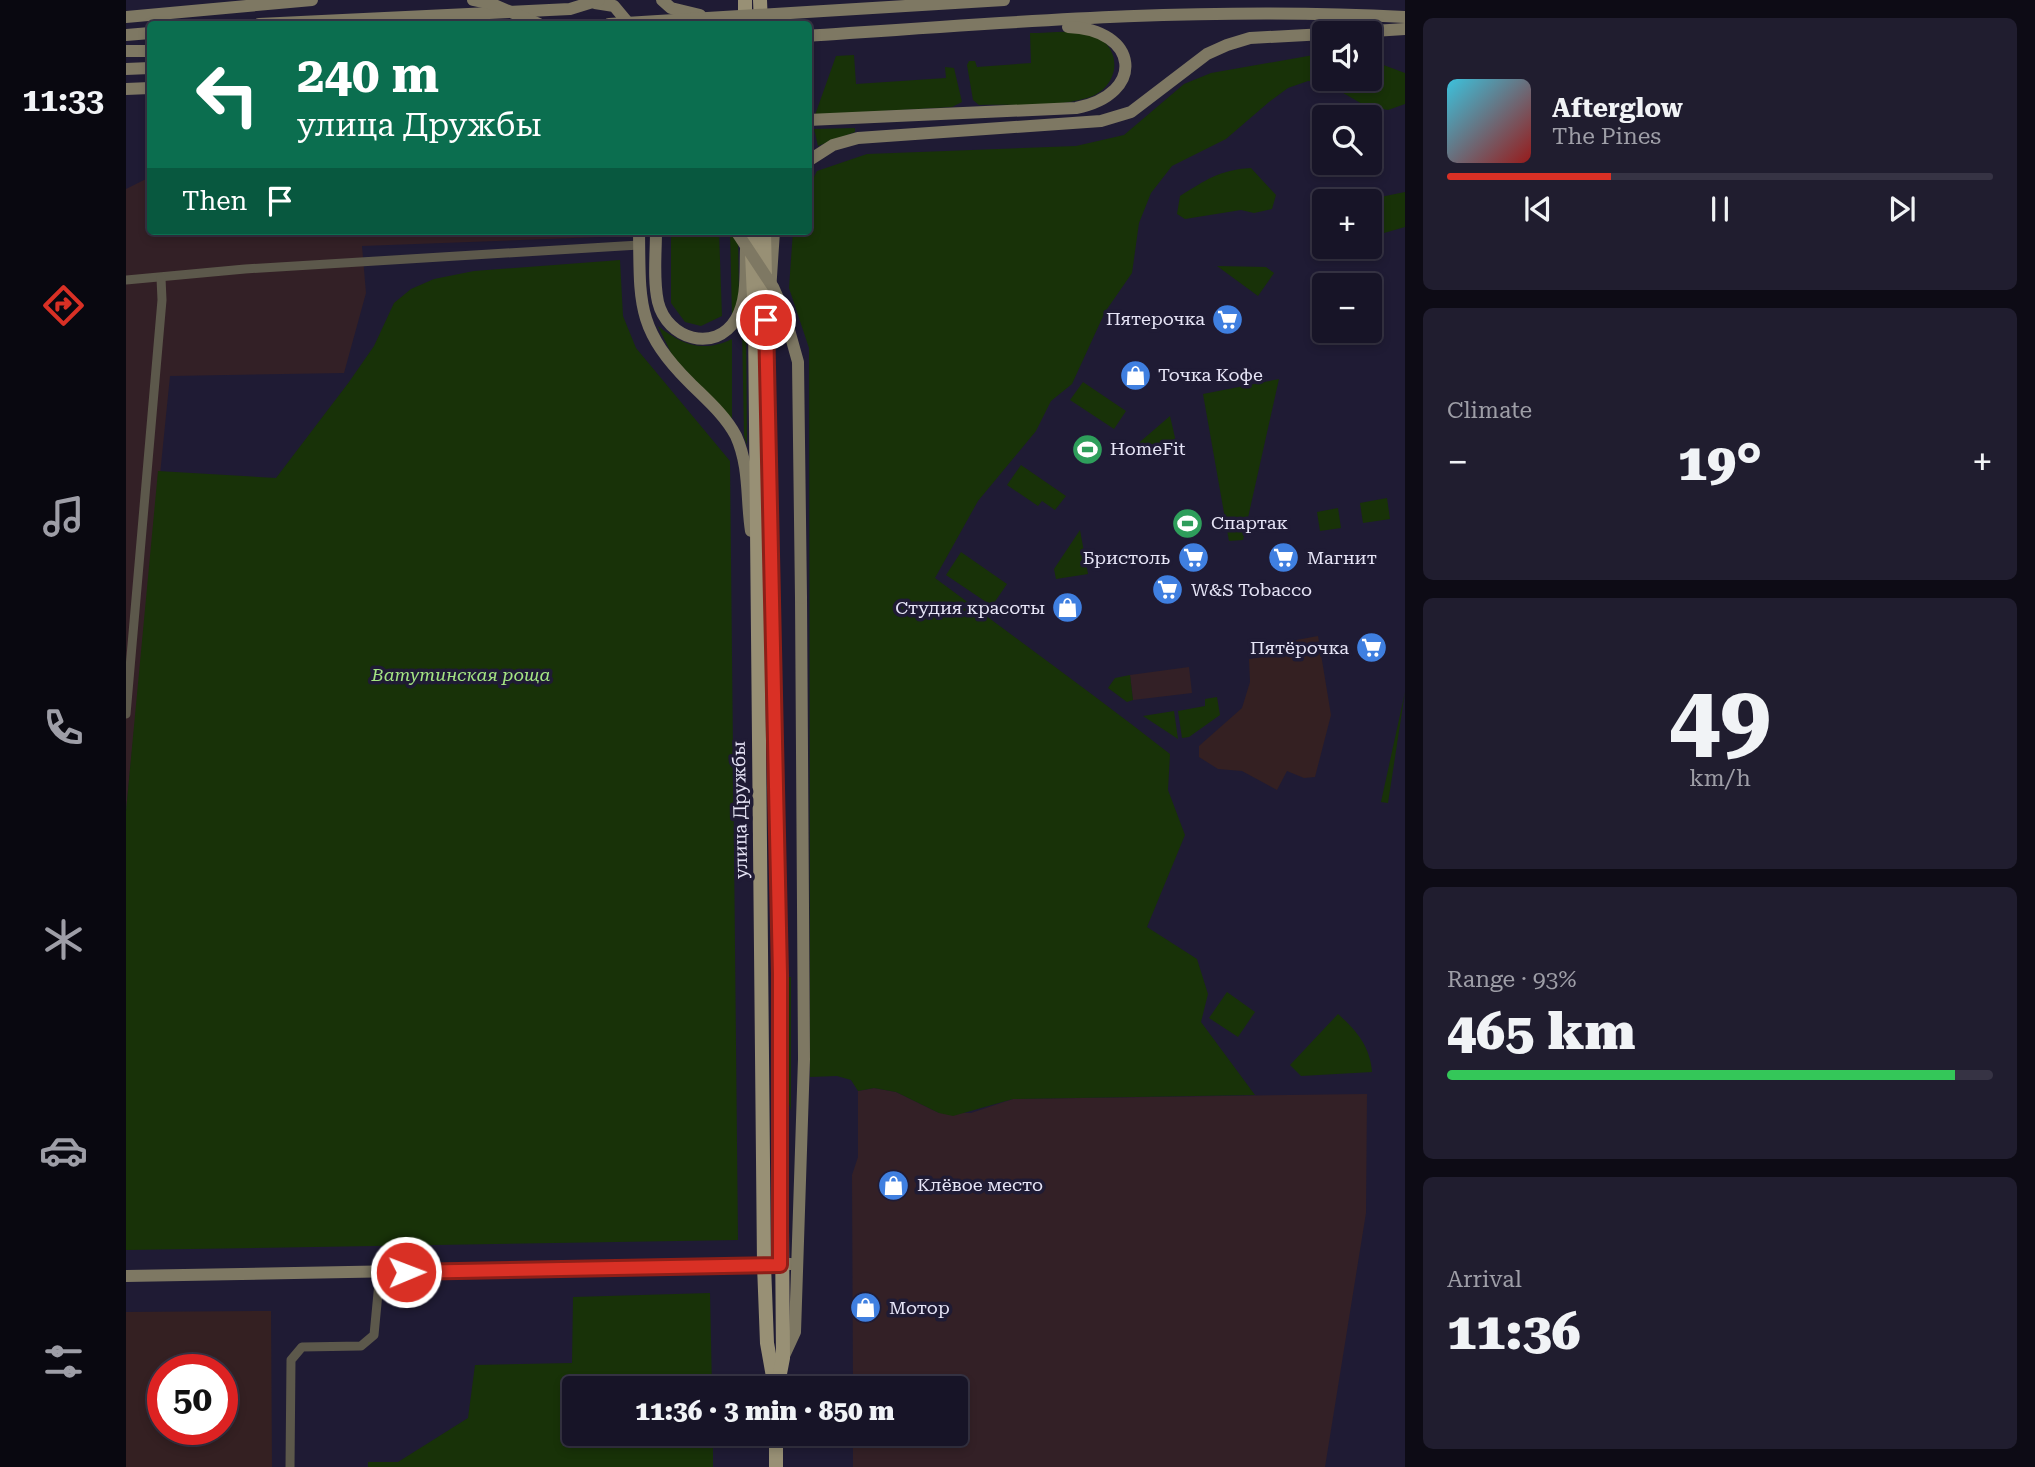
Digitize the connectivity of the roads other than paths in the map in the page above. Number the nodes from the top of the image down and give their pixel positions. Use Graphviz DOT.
graph roads {
  1 [pos="312,0"];
  2 [pos="472,0"];
  3 [pos="662,0"];
  4 [pos="745,0"];
  5 [pos="761,0"];
  6 [pos="1004,0"];
  7 [pos="597,1"];
  8 [pos="126,17"];
  9 [pos="1405,18"];
  10 [pos="728,19"];
  11 [pos="321,21"];
  12 [pos="532,21"];
  13 [pos="627,21"];
  14 [pos="680,21"];
  15 [pos="745,21"];
  16 [pos="761,21"];
  17 [pos="1033,21"];
  18 [pos="1405,29"];
  19 [pos="1382,30"];
  20 [pos="147,33"];
  21 [pos="126,35"];
  22 [pos="1312,35"];
  23 [pos="812,36"];
  24 [pos="126,51"];
  25 [pos="147,51"];
  26 [pos="147,68"];
  27 [pos="126,69"];
  28 [pos="126,89"];
  29 [pos="147,89"];
  30 [pos="812,120"];
  31 [pos="812,158"];
  32 [pos="639,235"];
  33 [pos="656,235"];
  34 [pos="739,235"];
  35 [pos="750,235"];
  36 [pos="750,235"];
  37 [pos="764,235"];
  38 [pos="774,235"];
  39 [pos="639,245"];
  40 [pos="161,278"];
  41 [pos="126,280"];
  42 [pos="766,320"];
  43 [pos="757,558"];
  44 [pos="126,714"];
  45 [pos="799,1264"];
  46 [pos="764,1265"];
  47 [pos="780,1265"];
  48 [pos="380,1272"];
  49 [pos="126,1276"];
  50 [pos="783,1358"];
  51 [pos="774,1376"];
  52 [pos="779,1376"];
  53 [pos="776,1446"];
  54 [pos="290,1467"];
  55 [pos="776,1467"];
  1 -- 8 [label="main road"];
  2 -- 12 [label="main road, bridge"];
  3 -- 10 [label="main road, bridge"];
  4 -- 15 [label="main road"];
  5 -- 16 [label="main road"];
  6 -- 10 [label="main road, bridge"];
  7 -- 11 [label="main road"];
  7 -- 13 [label="main road"];
  9 -- 17 [label="main road"];
  10 -- 14 [label="main road, bridge"];
  17 -- 23 [label="main road"];
  17 -- 30 [label="main road"];
  18 -- 19 [label="main road"];
  20 -- 21 [label="main road"];
  22 -- 31 [label="main road"];
  24 -- 25 [label="main road"];
  26 -- 27 [label="main road"];
  28 -- 29 [label="main road"];
  32 -- 39 [label="main road"];
  33 -- 35 [label="main road"];
  34 -- 45 [label="main road, bridge"];
  36 -- 43 [label="main road, улица Дружбы"];
  37 -- 42 [label="main road, улица Дружбы"];
  38 -- 42 [label="main road"];
  39 -- 40 [label="street"];
  39 -- 43 [label="main road"];
  40 -- 41 [label="street"];
  40 -- 44 [label="street"];
  42 -- 47 [label="main road, улица Дружбы"];
  43 -- 46 [label="main road, улица Дружбы"];
  45 -- 47 [label="main road"];
  45 -- 50 [label="main road"];
  46 -- 47 [label="main road"];
  46 -- 48 [label="main road"];
  46 -- 51 [label="main road, улица Дружбы"];
  47 -- 50 [label="main road, улица Дружбы"];
  48 -- 49 [label="main road"];
  48 -- 54 [label="street"];
  50 -- 52 [label="main road, улица Дружбы"];
  53 -- 55 [label="main road"];
}
